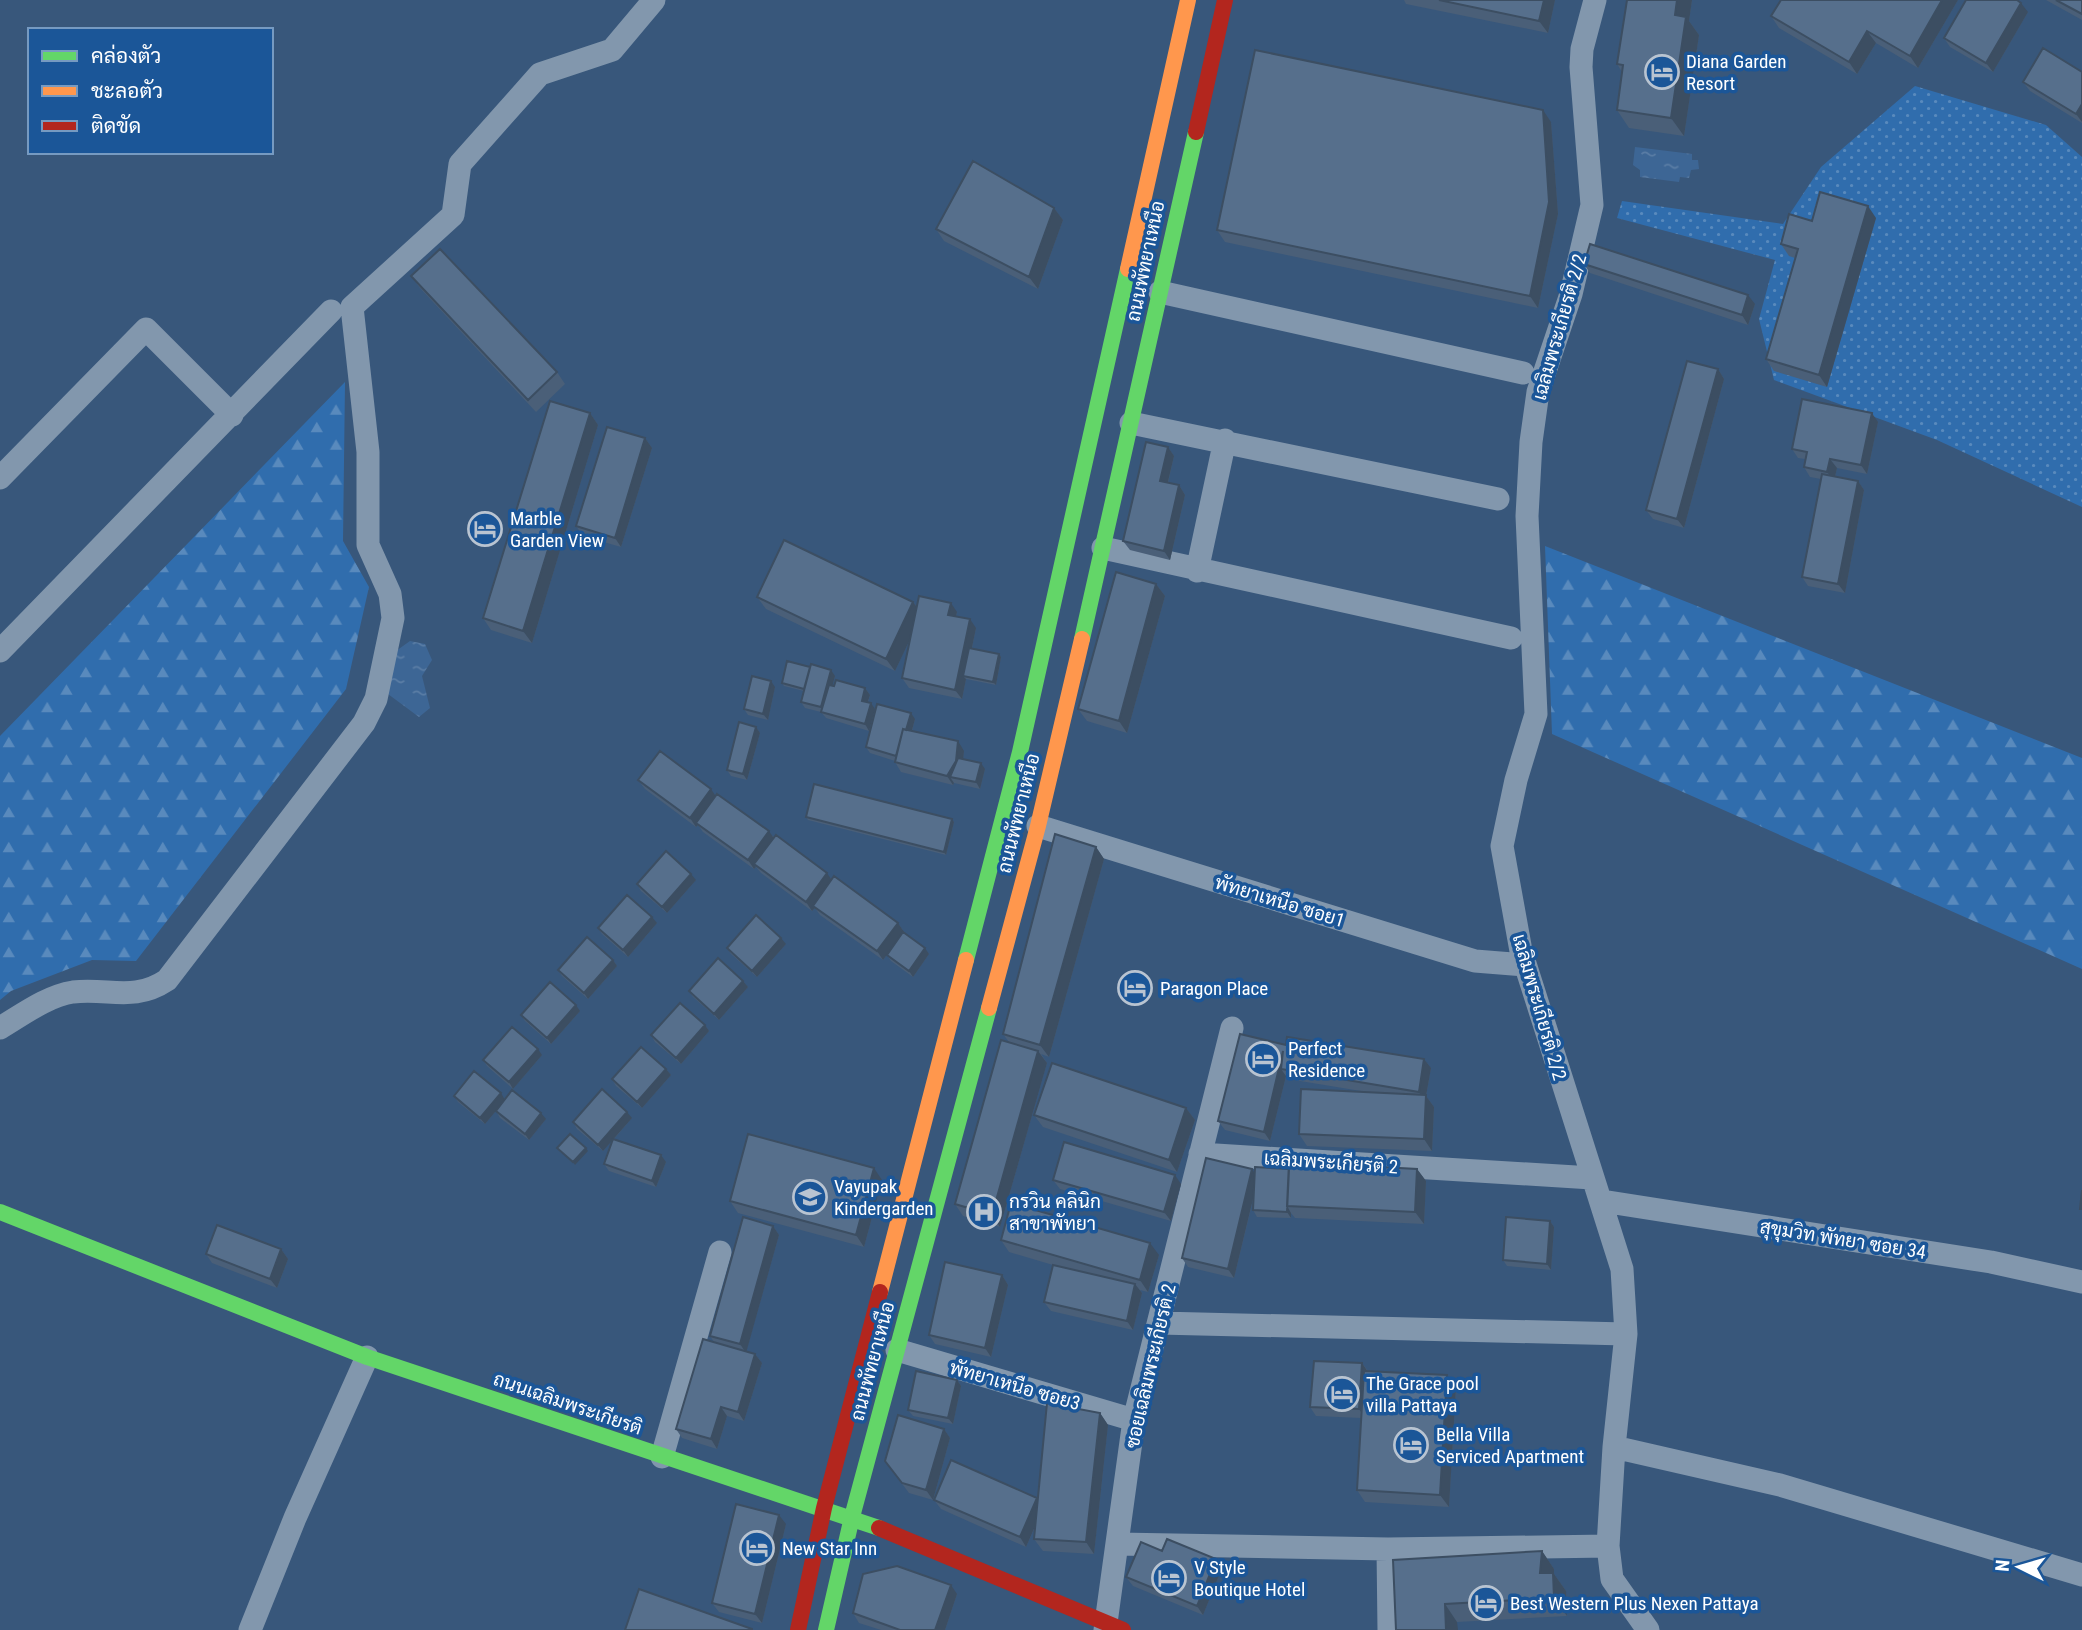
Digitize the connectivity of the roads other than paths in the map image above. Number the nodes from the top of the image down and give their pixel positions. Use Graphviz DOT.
graph roads {
  1 [pos="654,0"];
  2 [pos="1188,0"];
  3 [pos="1224,0"];
  4 [pos="1595,0"];
  5 [pos="1160,292"];
  6 [pos="331,311"];
  7 [pos="1523,373"];
  8 [pos="232,415"];
  9 [pos="1131,423"];
  10 [pos="1225,440"];
  11 [pos="0,478"];
  12 [pos="1497,499"];
  13 [pos="1103,548"];
  14 [pos="1197,571"];
  15 [pos="1510,638"];
  16 [pos="0,651"];
  17 [pos="1038,826"];
  18 [pos="1525,965"];
  19 [pos="0,1028"];
  20 [pos="1232,1028"];
  21 [pos="1200,1154"];
  22 [pos="1592,1178"];
  23 [pos="1602,1201"];
  24 [pos="0,1212"];
  25 [pos="720,1252"];
  26 [pos="2082,1282"];
  27 [pos="1159,1323"];
  28 [pos="1626,1334"];
  29 [pos="897,1350"];
  30 [pos="367,1357"];
  31 [pos="1134,1420"];
  32 [pos="1614,1447"];
  33 [pos="663,1457"];
  34 [pos="824,1508"];
  35 [pos="852,1517"];
  36 [pos="1118,1544"];
  37 [pos="1608,1546"];
  38 [pos="1388,1549"];
  39 [pos="2082,1576"];
  40 [pos="1112,1628"];
  41 [pos="250,1630"];
  42 [pos="798,1630"];
  43 [pos="826,1630"];
  44 [pos="1389,1630"];
  45 [pos="1648,1630"];
  1 -- 19 [label="street"];
  2 -- 34 [label="main road, ถนนพัทยาเหนือ"];
  3 -- 5 [label="main road, ถนนพัทยาเหนือ"];
  4 -- 18 [label="street, เฉลิมพระเกียรติ 2/2"];
  5 -- 7 [label="street"];
  5 -- 9 [label="main road, ถนนพัทยาเหนือ"];
  6 -- 8 [label="street"];
  8 -- 11 [label="street"];
  8 -- 16 [label="street"];
  9 -- 10 [label="street"];
  9 -- 13 [label="main road, ถนนพัทยาเหนือ"];
  10 -- 12 [label="street"];
  10 -- 14 [label="street"];
  13 -- 14 [label="street"];
  13 -- 17 [label="main road, ถนนพัทยาเหนือ"];
  14 -- 15 [label="street"];
  17 -- 18 [label="street, พัทยาเหนือ ซอย1"];
  17 -- 29 [label="main road, ถนนพัทยาเหนือ"];
  18 -- 22 [label="street, เฉลิมพระเกียรติ 2/2"];
  20 -- 21 [label="street"];
  21 -- 22 [label="street, เฉลิมพระเกียรติ 2"];
  21 -- 27 [label="street, ซอยเฉลิมพระเกียรติ 2"];
  22 -- 23 [label="street, เฉลิมพระเกียรติ 2/2"];
  23 -- 26 [label="street, สุขุมวิท พัทยา ซอย 34"];
  23 -- 28 [label="street, เฉลิมพระเกียรติ 2/2"];
  24 -- 30 [label="main road, ถนนเฉลิมพระเกียรติ"];
  25 -- 33 [label="street"];
  27 -- 28 [label="street"];
  27 -- 31 [label="street, ซอยเฉลิมพระเกียรติ 2"];
  28 -- 32 [label="street, เฉลิมพระเกียรติ 2/2"];
  29 -- 31 [label="street, พัทยาเหนือ ซอย3"];
  29 -- 35 [label="main road, ถนนพัทยาเหนือ"];
  30 -- 33 [label="main road, ถนนเฉลิมพระเกียรติ"];
  30 -- 41 [label="street"];
  31 -- 36 [label="street, ซอยเฉลิมพระเกียรติ 2"];
  32 -- 37 [label="street, เฉลิมพระเกียรติ 2/2"];
  32 -- 39 [label="street"];
  33 -- 34 [label="main road, ถนนเฉลิมพระเกียรติ"];
  34 -- 35 [label="main road, ถนนเฉลิมพระเกียรติ"];
  34 -- 42 [label="main road, ถนนพัทยาเหนือ"];
  35 -- 40 [label="main road, ถนนเฉลิมพระเกียรติ"];
  35 -- 43 [label="main road, ถนนพัทยาเหนือ"];
  36 -- 38 [label="street"];
  36 -- 40 [label="street, ซอยเฉลิมพระเกียรติ 2"];
  37 -- 38 [label="street"];
  37 -- 45 [label="street, เฉลิมพระเกียรติ 2/2"];
  38 -- 44 [label="street"];
}
